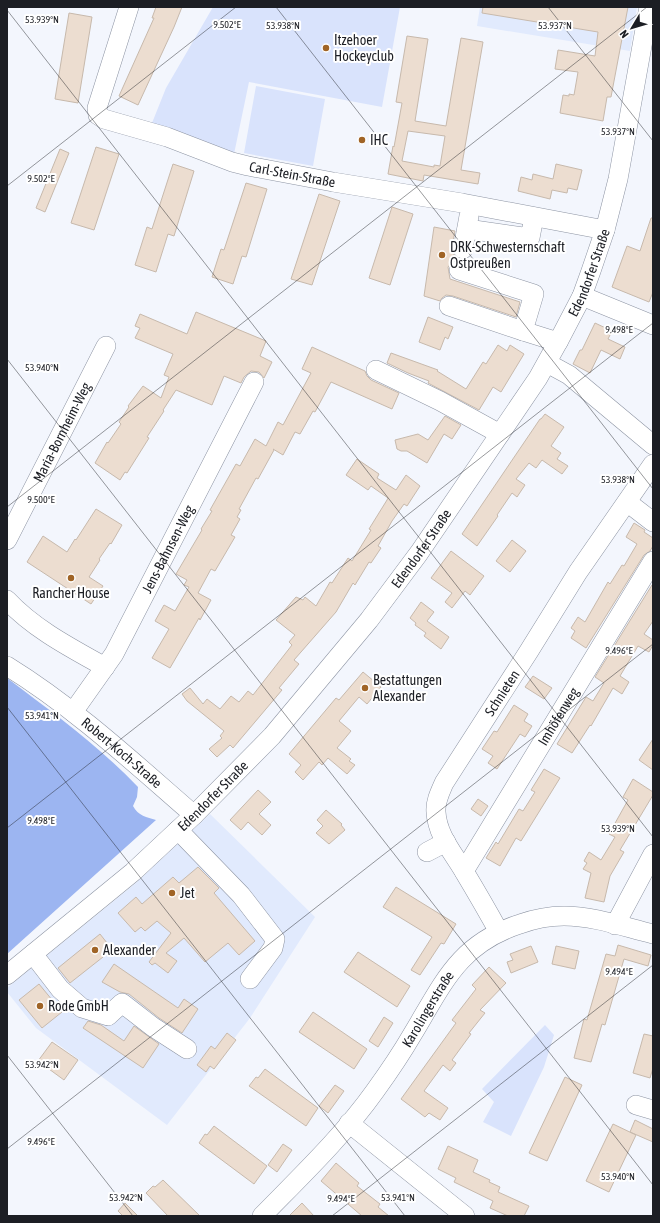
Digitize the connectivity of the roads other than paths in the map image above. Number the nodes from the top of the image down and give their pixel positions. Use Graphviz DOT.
graph roads {
  1 [pos="129,7"];
  2 [pos="650,7"];
  3 [pos="471,205"];
  4 [pos="534,217"];
  5 [pos="468,229"];
  6 [pos="605,230"];
  7 [pos="463,249"];
  8 [pos="459,270"];
  9 [pos="582,296"];
  10 [pos="449,306"];
  11 [pos="653,325"];
  12 [pos="522,331"];
  13 [pos="558,342"];
  14 [pos="106,346"];
  15 [pos="547,363"];
  16 [pos="376,370"];
  17 [pos="254,382"];
  18 [pos="500,434"];
  19 [pos="653,445"];
  20 [pos="653,464"];
  21 [pos="627,502"];
  22 [pos="653,522"];
  23 [pos="7,540"];
  24 [pos="653,561"];
  25 [pos="7,600"];
  26 [pos="7,666"];
  27 [pos="105,668"];
  28 [pos="73,712"];
  29 [pos="194,815"];
  30 [pos="178,830"];
  31 [pos="446,842"];
  32 [pos="428,852"];
  33 [pos="653,854"];
  34 [pos="464,871"];
  35 [pos="615,925"];
  36 [pos="499,932"];
  37 [pos="653,934"];
  38 [pos="33,954"];
  39 [pos="7,975"];
  40 [pos="250,979"];
  41 [pos="187,1049"];
  42 [pos="349,1123"];
  43 [pos="262,1216"];
  44 [pos="465,1216"];
  1 -- 3 [label="street, Carl-Stein-Straße"];
  2 -- 6 [label="street, Edendorfer Straße"];
  3 -- 4 [label="street, Carl-Stein-Straße"];
  3 -- 5 [label="street"];
  4 -- 5 [label="street"];
  4 -- 6 [label="street, Carl-Stein-Straße"];
  5 -- 7 [label="street"];
  6 -- 9 [label="street, Edendorfer Straße"];
  8 -- 12 [label="street"];
  9 -- 11 [label="street"];
  9 -- 13 [label="street, Edendorfer Straße"];
  10 -- 12 [label="street"];
  12 -- 13 [label="street"];
  13 -- 15 [label="street, Edendorfer Straße"];
  14 -- 23 [label="street, Maria-Bornheim-Weg"];
  15 -- 18 [label="street, Edendorfer Straße"];
  15 -- 19 [label="street"];
  16 -- 18 [label="street"];
  17 -- 27 [label="street, Jens-Bahnsen-Weg"];
  18 -- 29 [label="street, Edendorfer Straße"];
  20 -- 21 [label="street, Schnieten"];
  21 -- 22 [label="street"];
  21 -- 31 [label="street, Schnieten"];
  24 -- 34 [label="street, Imhöfenweg"];
  25 -- 27 [label="street"];
  26 -- 28 [label="street, Robert-Koch-Straße"];
  27 -- 28 [label="street, Jens-Bahnsen-Weg"];
  28 -- 29 [label="street, Robert-Koch-Straße"];
  29 -- 30 [label="street, Edendorfer Straße"];
  30 -- 38 [label="street, Edendorfer Straße"];
  30 -- 40 [label="street"];
  31 -- 32 [label="street"];
  31 -- 34 [label="street, Schnieten"];
  33 -- 35 [label="street"];
  34 -- 36 [label="street, Schnieten"];
  35 -- 36 [label="street, Karolingerstraße"];
  35 -- 37 [label="street, Karolingerstraße"];
  36 -- 42 [label="street, Karolingerstraße"];
  38 -- 39 [label="street, Edendorfer Straße"];
  38 -- 41 [label="street"];
  42 -- 43 [label="street, Karolingerstraße"];
  42 -- 44 [label="street"];
}
